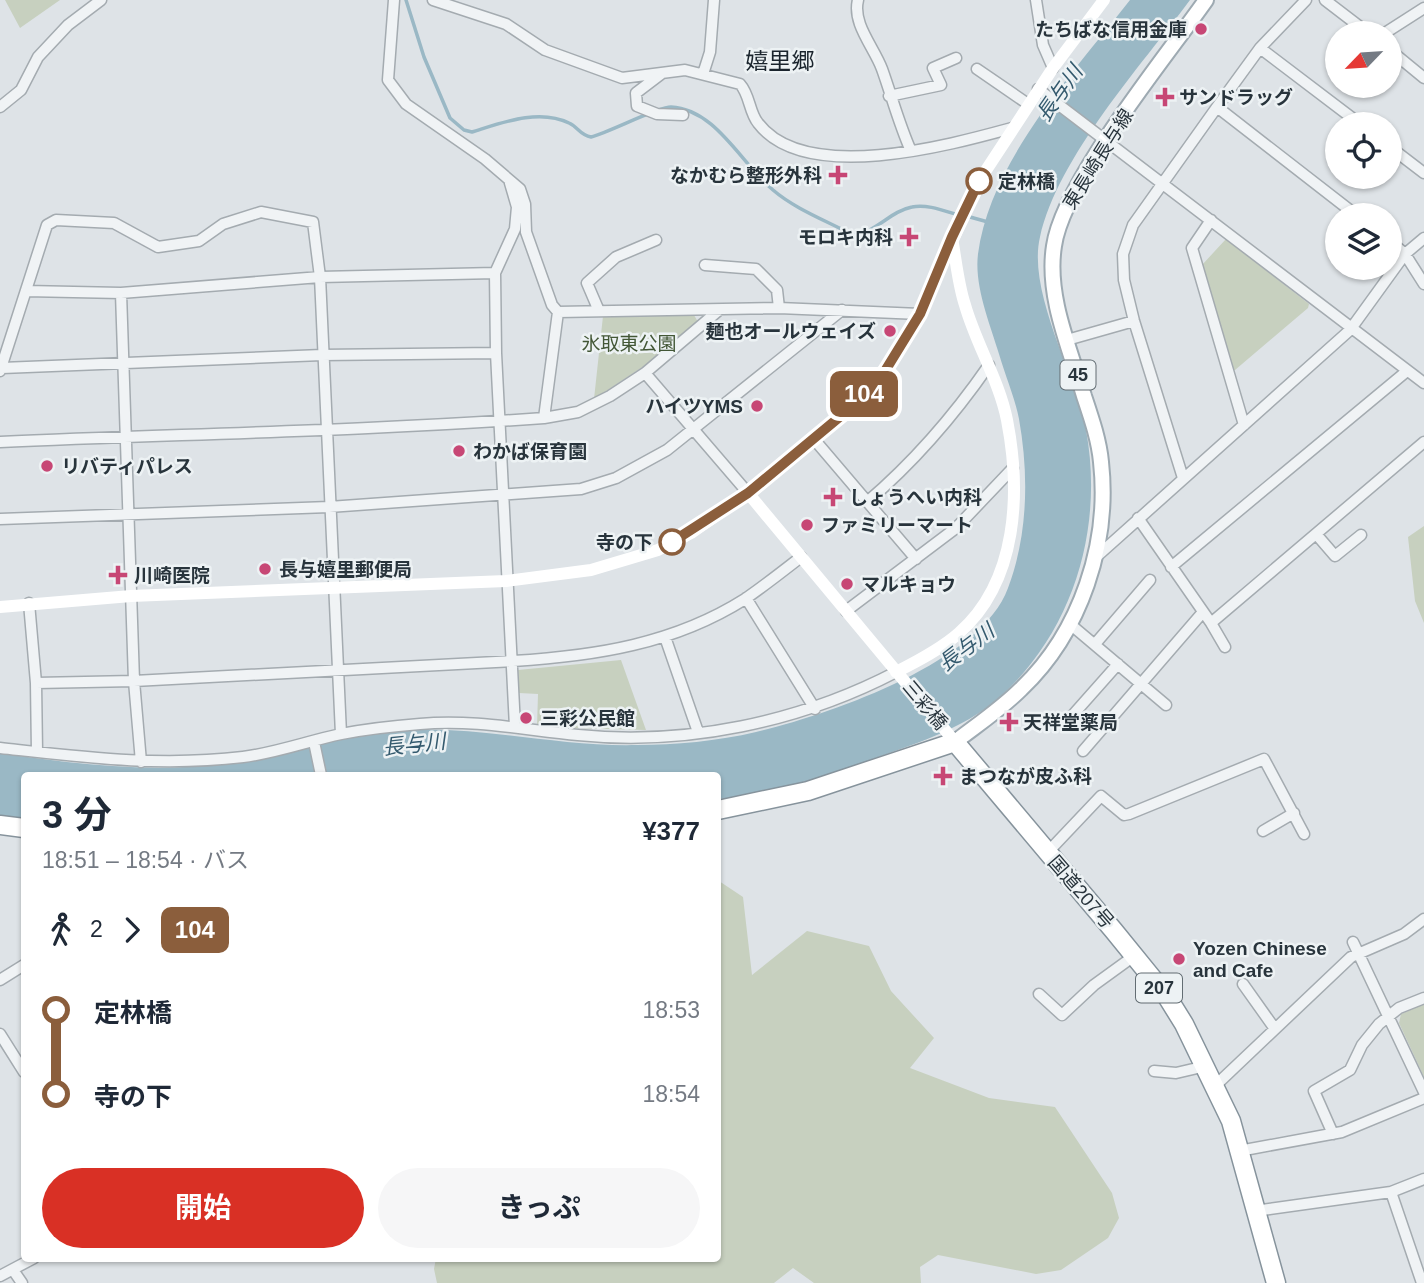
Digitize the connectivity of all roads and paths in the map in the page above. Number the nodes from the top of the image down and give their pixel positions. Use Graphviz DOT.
graph roads {
  1 [pos="101,0"];
  2 [pos="394,0"];
  3 [pos="433,0"];
  4 [pos="714,0"];
  5 [pos="858,0"];
  6 [pos="1036,0"];
  7 [pos="1104,0"];
  8 [pos="1206,0"];
  9 [pos="1306,0"];
  10 [pos="1325,0"];
  11 [pos="1424,8"];
  12 [pos="1352,21"];
  13 [pos="1402,22"];
  14 [pos="1260,48"];
  15 [pos="956,58"];
  16 [pos="1402,60"];
  17 [pos="1053,68"];
  18 [pos="977,69"];
  19 [pos="662,74"];
  20 [pos="703,74"];
  21 [pos="1424,78"];
  22 [pos="1042,93"];
  23 [pos="890,96"];
  24 [pos="1028,104"];
  25 [pos="0,107"];
  26 [pos="1217,107"];
  27 [pos="1344,112"];
  28 [pos="683,115"];
  29 [pos="1012,128"];
  30 [pos="1103,139"];
  31 [pos="911,151"];
  32 [pos="1402,156"];
  33 [pos="1424,173"];
  34 [pos="510,183"];
  35 [pos="1164,184"];
  36 [pos="1341,203"];
  37 [pos="1211,220"];
  38 [pos="952,237"];
  39 [pos="1424,238"];
  40 [pos="656,240"];
  41 [pos="1402,251"];
  42 [pos="1405,254"];
  43 [pos="705,265"];
  44 [pos="495,274"];
  45 [pos="320,277"];
  46 [pos="1424,284"];
  47 [pos="26,290"];
  48 [pos="121,293"];
  49 [pos="779,308"];
  50 [pos="842,310"];
  51 [pos="599,311"];
  52 [pos="719,311"];
  53 [pos="558,312"];
  54 [pos="920,314"];
  55 [pos="1134,321"];
  56 [pos="1350,330"];
  57 [pos="1067,341"];
  58 [pos="496,353"];
  59 [pos="323,355"];
  60 [pos="989,365"];
  61 [pos="122,366"];
  62 [pos="1,370"];
  63 [pos="1407,371"];
  64 [pos="645,373"];
  65 [pos="1424,383"];
  66 [pos="544,418"];
  67 [pos="498,421"];
  68 [pos="1244,425"];
  69 [pos="693,430"];
  70 [pos="325,432"];
  71 [pos="128,436"];
  72 [pos="813,438"];
  73 [pos="0,442"];
  74 [pos="1424,442"];
  75 [pos="1013,468"];
  76 [pos="1184,478"];
  77 [pos="748,493"];
  78 [pos="504,497"];
  79 [pos="867,502"];
  80 [pos="328,507"];
  81 [pos="130,515"];
  82 [pos="1138,518"];
  83 [pos="2,521"];
  84 [pos="1316,534"];
  85 [pos="1361,535"];
  86 [pos="802,557"];
  87 [pos="916,559"];
  88 [pos="1095,559"];
  89 [pos="1171,567"];
  90 [pos="1150,580"];
  91 [pos="506,581"];
  92 [pos="333,586"];
  93 [pos="131,596"];
  94 [pos="746,598"];
  95 [pos="29,603"];
  96 [pos="0,607"];
  97 [pos="846,611"];
  98 [pos="1203,612"];
  99 [pos="1210,623"];
  100 [pos="1070,624"];
  101 [pos="665,637"];
  102 [pos="1095,644"];
  103 [pos="1225,647"];
  104 [pos="513,661"];
  105 [pos="1118,664"];
  106 [pos="338,670"];
  107 [pos="898,674"];
  108 [pos="134,681"];
  109 [pos="36,683"];
  110 [pos="1141,684"];
  111 [pos="1166,705"];
  112 [pos="815,709"];
  113 [pos="1071,717"];
  114 [pos="515,727"];
  115 [pos="698,732"];
  116 [pos="341,734"];
  117 [pos="952,738"];
  118 [pos="314,743"];
  119 [pos="0,748"];
  120 [pos="1083,751"];
  121 [pos="37,752"];
  122 [pos="141,762"];
  123 [pos="320,772"];
  124 [pos="721,809"];
  125 [pos="1294,813"];
  126 [pos="0,825"];
  127 [pos="21,828"];
  128 [pos="1263,831"];
  129 [pos="1304,834"];
  130 [pos="1047,853"];
  131 [pos="1424,919"];
  132 [pos="1353,942"];
  133 [pos="1133,956"];
  134 [pos="1359,956"];
  135 [pos="21,967"];
  136 [pos="0,980"];
  137 [pos="1243,984"];
  138 [pos="1039,994"];
  139 [pos="1424,998"];
  140 [pos="1389,1017"];
  141 [pos="1275,1030"];
  142 [pos="0,1034"];
  143 [pos="1206,1066"];
  144 [pos="21,1067"];
  145 [pos="1154,1071"];
  146 [pos="1216,1086"];
  147 [pos="1424,1092"];
  148 [pos="1424,1098"];
  149 [pos="1333,1134"];
  150 [pos="1239,1151"];
  151 [pos="1424,1179"];
  152 [pos="1391,1192"];
  153 [pos="1255,1211"];
  154 [pos="27,1262"];
  155 [pos="13,1270"];
  156 [pos="1,1274"];
  157 [pos="22,1283"];
  158 [pos="1276,1283"];
  159 [pos="1422,1283"];
  1 -- 25 [label="street"];
  2 -- 34 [label="street"];
  3 -- 19 [label="street"];
  4 -- 20 [label="street"];
  5 -- 23 [label="street"];
  6 -- 17 [label="street"];
  7 -- 17 [label="street"];
  8 -- 30 [label="main road, 東長崎長与線 / 45"];
  9 -- 14 [label="street"];
  10 -- 12 [label="street"];
  11 -- 13 [label="street"];
  14 -- 26 [label="street"];
  14 -- 27 [label="street"];
  15 -- 23 [label="street"];
  16 -- 21 [label="street"];
  17 -- 22 [label="street"];
  18 -- 24 [label="street"];
  19 -- 20 [label="street"];
  19 -- 28 [label="street"];
  20 -- 31 [label="street"];
  22 -- 24 [label="street"];
  22 -- 30 [label="street"];
  23 -- 31 [label="street"];
  24 -- 29 [label="street"];
  26 -- 35 [label="street"];
  26 -- 36 [label="street"];
  29 -- 31 [label="street"];
  29 -- 38 [label="street"];
  30 -- 35 [label="street"];
  30 -- 57 [label="main road, 東長崎長与線 / 45"];
  32 -- 33 [label="street"];
  34 -- 44 [label="street"];
  34 -- 53 [label="street"];
  35 -- 37 [label="street"];
  35 -- 55 [label="street"];
  37 -- 56 [label="street"];
  37 -- 68 [label="street"];
  38 -- 54 [label="street"];
  38 -- 60 [label="street"];
  39 -- 42 [label="street"];
  40 -- 51 [label="street"];
  41 -- 42 [label="street"];
  42 -- 46 [label="street"];
  42 -- 56 [label="street"];
  43 -- 49 [label="street"];
  44 -- 45 [label="street"];
  44 -- 58 [label="street"];
  45 -- 47 [label="street"];
  45 -- 48 [label="street"];
  45 -- 59 [label="street"];
  47 -- 48 [label="street"];
  47 -- 62 [label="street"];
  48 -- 61 [label="street"];
  49 -- 50 [label="street"];
  49 -- 52 [label="street"];
  50 -- 54 [label="street"];
  50 -- 69 [label="street"];
  51 -- 52 [label="street"];
  51 -- 53 [label="street"];
  52 -- 64 [label="street"];
  53 -- 66 [label="street"];
  54 -- 72 [label="street"];
  55 -- 57 [label="street"];
  55 -- 76 [label="street"];
  56 -- 63 [label="street"];
  56 -- 68 [label="street"];
  57 -- 88 [label="main road, 東長崎長与線 / 45"];
  58 -- 59 [label="street"];
  58 -- 67 [label="street"];
  59 -- 61 [label="street"];
  59 -- 70 [label="street"];
  60 -- 75 [label="street"];
  60 -- 79 [label="street"];
  61 -- 62 [label="street"];
  61 -- 71 [label="street"];
  63 -- 65 [label="street"];
  63 -- 89 [label="street"];
  64 -- 66 [label="street"];
  64 -- 69 [label="street"];
  66 -- 67 [label="street"];
  67 -- 70 [label="street"];
  67 -- 78 [label="street"];
  68 -- 76 [label="street"];
  69 -- 77 [label="street"];
  69 -- 78 [label="street"];
  70 -- 71 [label="street"];
  70 -- 80 [label="street"];
  71 -- 73 [label="street"];
  71 -- 81 [label="street"];
  72 -- 77 [label="street"];
  72 -- 79 [label="street"];
  74 -- 84 [label="street"];
  75 -- 87 [label="street"];
  75 -- 107 [label="street"];
  76 -- 82 [label="street"];
  77 -- 86 [label="street, 三彩橋"];
  77 -- 91 [label="street"];
  78 -- 80 [label="street"];
  78 -- 91 [label="street"];
  79 -- 87 [label="street"];
  80 -- 81 [label="street"];
  80 -- 92 [label="street"];
  81 -- 83 [label="street"];
  81 -- 93 [label="street"];
  82 -- 88 [label="street"];
  82 -- 89 [label="street"];
  84 -- 85 [label="street"];
  84 -- 99 [label="street"];
  86 -- 94 [label="street"];
  86 -- 97 [label="street, 三彩橋"];
  87 -- 97 [label="street"];
  88 -- 100 [label="main road, 東長崎長与線 / 45"];
  89 -- 98 [label="street"];
  90 -- 102 [label="street"];
  91 -- 92 [label="street"];
  91 -- 104 [label="street"];
  92 -- 93 [label="street"];
  92 -- 106 [label="street"];
  93 -- 95 [label="street"];
  93 -- 108 [label="street"];
  94 -- 101 [label="street"];
  94 -- 112 [label="street"];
  95 -- 96 [label="street"];
  95 -- 109 [label="street"];
  97 -- 107 [label="street, 三彩橋"];
  98 -- 99 [label="street"];
  98 -- 110 [label="street"];
  99 -- 103 [label="street"];
  100 -- 102 [label="street"];
  100 -- 117 [label="main road, 東長崎長与線 / 45"];
  101 -- 104 [label="street"];
  101 -- 115 [label="street"];
  102 -- 105 [label="street"];
  104 -- 106 [label="street"];
  104 -- 114 [label="street"];
  105 -- 110 [label="street"];
  105 -- 113 [label="street"];
  106 -- 108 [label="street"];
  106 -- 116 [label="street"];
  107 -- 112 [label="street"];
  107 -- 117 [label="street, 三彩橋"];
  108 -- 109 [label="street"];
  108 -- 122 [label="street"];
  109 -- 121 [label="street"];
  110 -- 111 [label="street"];
  110 -- 120 [label="street"];
  112 -- 115 [label="street"];
  114 -- 115 [label="street"];
  114 -- 116 [label="street"];
  116 -- 118 [label="street"];
  117 -- 124 [label="highway"];
  117 -- 130 [label="highway, 国道207号 / 207"];
  118 -- 122 [label="street"];
  118 -- 123 [label="street"];
  119 -- 121 [label="street"];
  121 -- 122 [label="street"];
  125 -- 128 [label="street"];
  125 -- 129 [label="street"];
  125 -- 130 [label="street"];
  126 -- 127 [label="highway"];
  130 -- 133 [label="highway, 国道207号 / 207"];
  131 -- 134 [label="street"];
  132 -- 134 [label="street"];
  133 -- 138 [label="street"];
  133 -- 143 [label="highway, 国道207号 / 207"];
  134 -- 140 [label="street"];
  134 -- 141 [label="street"];
  135 -- 136 [label="street"];
  137 -- 141 [label="street"];
  139 -- 140 [label="street"];
  140 -- 147 [label="street"];
  140 -- 149 [label="street"];
  141 -- 146 [label="street"];
  142 -- 144 [label="street"];
  143 -- 145 [label="street"];
  143 -- 146 [label="highway, 国道207号 / 207"];
  146 -- 150 [label="highway, 国道207号 / 207"];
  148 -- 149 [label="street"];
  149 -- 150 [label="street"];
  150 -- 153 [label="highway, 国道207号 / 207"];
  151 -- 152 [label="street"];
  152 -- 153 [label="street"];
  152 -- 159 [label="street"];
  153 -- 158 [label="highway, 国道207号 / 207"];
  154 -- 155 [label="street"];
  155 -- 156 [label="street"];
  155 -- 157 [label="street"];
}
